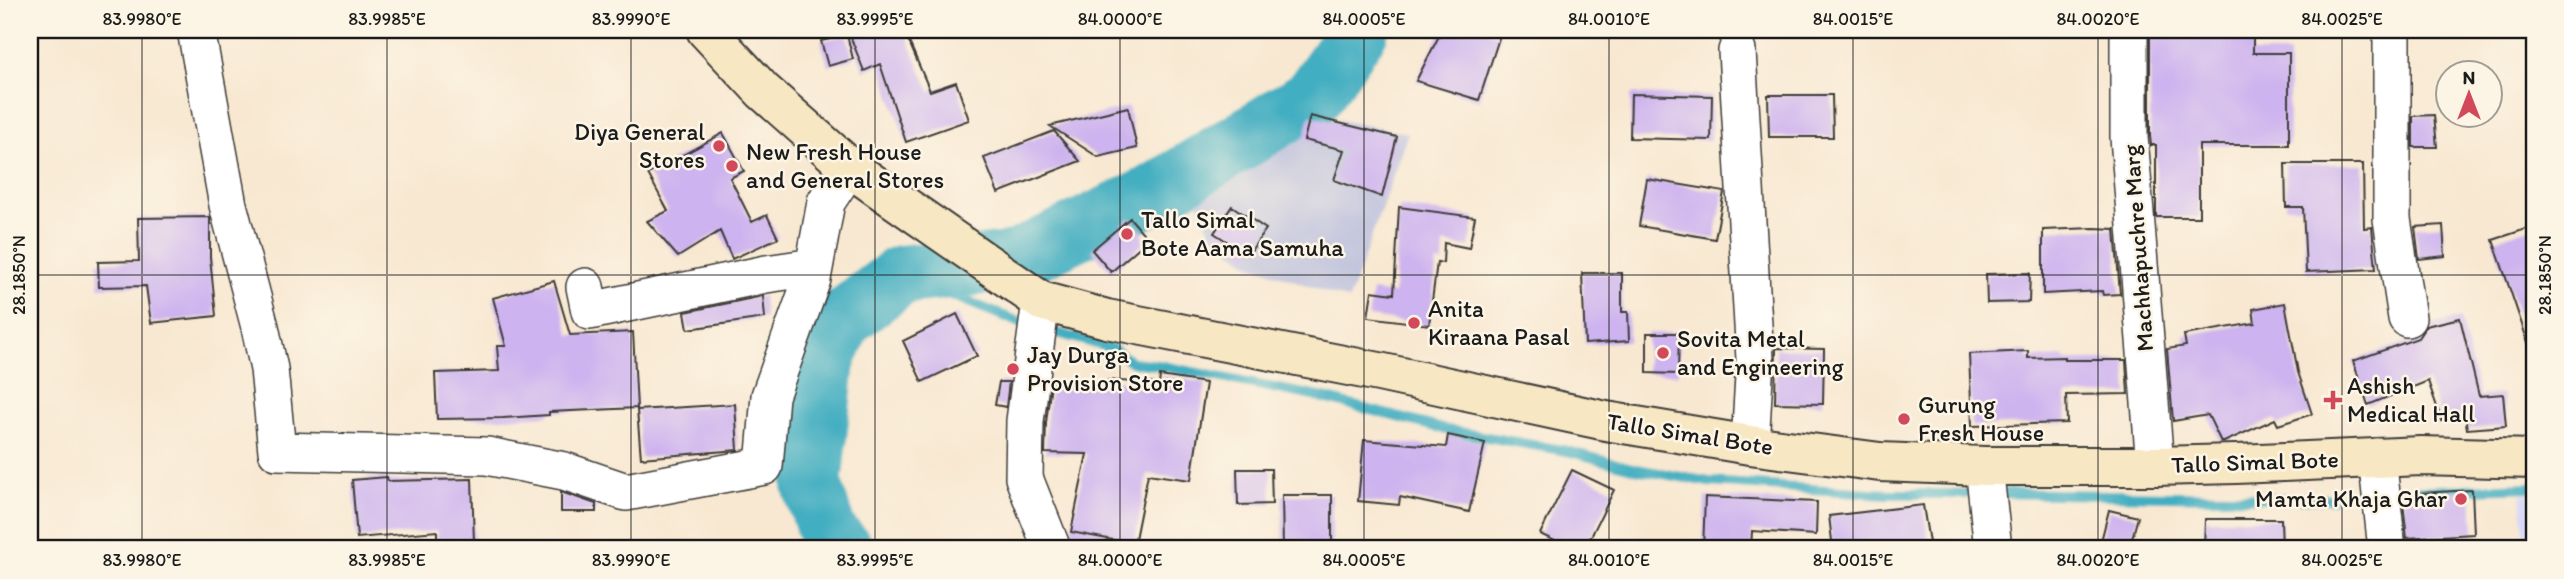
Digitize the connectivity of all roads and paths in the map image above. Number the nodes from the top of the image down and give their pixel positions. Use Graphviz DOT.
graph roads {
  1 [pos="196,30"];
  2 [pos="706,30"];
  3 [pos="2129,30"];
  4 [pos="2392,30"];
  5 [pos="1737,51"];
  6 [pos="849,167"];
  7 [pos="814,267"];
  8 [pos="585,287"];
  9 [pos="1027,291"];
  10 [pos="2407,318"];
  11 [pos="1750,445"];
  12 [pos="2377,457"];
  13 [pos="2534,459"];
  14 [pos="1984,466"];
  15 [pos="2155,466"];
  16 [pos="1052,549"];
  17 [pos="1993,549"];
  18 [pos="2387,549"];
  1 -- 7 [label="street"];
  2 -- 6 [label="main road, Tallo Simal Bote"];
  3 -- 15 [label="street, Machhapuchre Marg"];
  4 -- 10 [label="street"];
  5 -- 11 [label="street"];
  6 -- 7 [label="street"];
  6 -- 9 [label="main road, Tallo Simal Bote"];
  7 -- 8 [label="street"];
  9 -- 11 [label="main road, Tallo Simal Bote"];
  9 -- 16 [label="street"];
  11 -- 14 [label="main road, Tallo Simal Bote"];
  12 -- 13 [label="main road, Tallo Simal Bote"];
  12 -- 15 [label="main road, Tallo Simal Bote"];
  12 -- 18 [label="street"];
  14 -- 15 [label="main road, Tallo Simal Bote"];
  14 -- 17 [label="street"];
}
